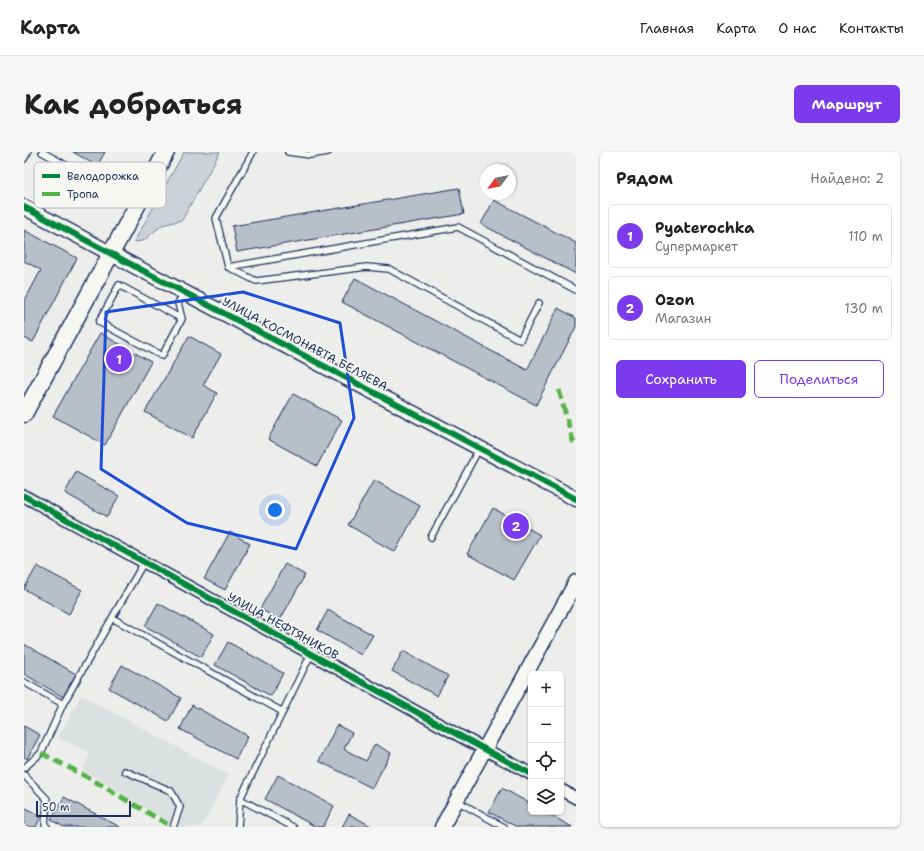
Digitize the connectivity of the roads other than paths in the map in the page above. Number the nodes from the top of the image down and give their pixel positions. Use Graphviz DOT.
graph roads {
  1 [pos="28,152"];
  2 [pos="42,152"];
  3 [pos="166,152"];
  4 [pos="253,152"];
  5 [pos="288,152"];
  6 [pos="328,152"];
  7 [pos="24,159"];
  8 [pos="60,162"];
  9 [pos="161,162"];
  10 [pos="24,207"];
  11 [pos="136,208"];
  12 [pos="111,254"];
  13 [pos="228,267"];
  14 [pos="576,290"];
  15 [pos="184,293"];
  16 [pos="539,303"];
  17 [pos="182,319"];
  18 [pos="24,414"];
  19 [pos="480,448"];
  20 [pos="24,496"];
  21 [pos="576,499"];
  22 [pos="431,537"];
  23 [pos="144,562"];
  24 [pos="576,582"];
  25 [pos="112,618"];
  26 [pos="311,654"];
  27 [pos="24,682"];
  28 [pos="63,704"];
  29 [pos="283,712"];
  30 [pos="484,750"];
  31 [pos="24,768"];
  32 [pos="125,770"];
  33 [pos="528,772"];
  34 [pos="24,775"];
  35 [pos="564,792"];
  36 [pos="576,798"];
  37 [pos="240,799"];
  38 [pos="456,801"];
  39 [pos="47,827"];
  40 [pos="173,827"];
  41 [pos="238,827"];
  42 [pos="293,827"];
  43 [pos="442,827"];
  44 [pos="504,827"];
  1 -- 7 [label="lane"];
  2 -- 8 [label="lane"];
  3 -- 9 [label="main road"];
  4 -- 13 [label="lane"];
  5 -- 6 [label="lane"];
  10 -- 12 [label="street, УЛИЦА КОСМОНАВТА БЕЛЯЕВА"];
  11 -- 12 [label="main road"];
  12 -- 15 [label="street, УЛИЦА КОСМОНАВТА БЕЛЯЕВА"];
  12 -- 18 [label="main road"];
  13 -- 14 [label="lane"];
  13 -- 16 [label="lane"];
  15 -- 17 [label="lane"];
  15 -- 19 [label="street, УЛИЦА КОСМОНАВТА БЕЛЯЕВА"];
  17 -- 17 [label="lane"];
  19 -- 21 [label="street, УЛИЦА КОСМОНАВТА БЕЛЯЕВА"];
  19 -- 22 [label="lane"];
  20 -- 23 [label="street, УЛИЦА НЕФТЯНИКОВ"];
  23 -- 25 [label="lane"];
  23 -- 26 [label="street, УЛИЦА НЕФТЯНИКОВ"];
  24 -- 30 [label="street"];
  25 -- 28 [label="lane"];
  25 -- 29 [label="lane"];
  26 -- 29 [label="lane"];
  26 -- 30 [label="street, УЛИЦА НЕФТЯНИКОВ"];
  27 -- 28 [label="lane"];
  28 -- 31 [label="lane"];
  29 -- 37 [label="lane"];
  30 -- 33 [label="street, УЛИЦА НЕФТЯНИКОВ"];
  30 -- 38 [label="street"];
  32 -- 40 [label="lane"];
  34 -- 39 [label="lane"];
  35 -- 36 [label="street"];
  37 -- 41 [label="lane"];
  37 -- 42 [label="lane"];
  38 -- 43 [label="street"];
  38 -- 44 [label="lane"];
}
